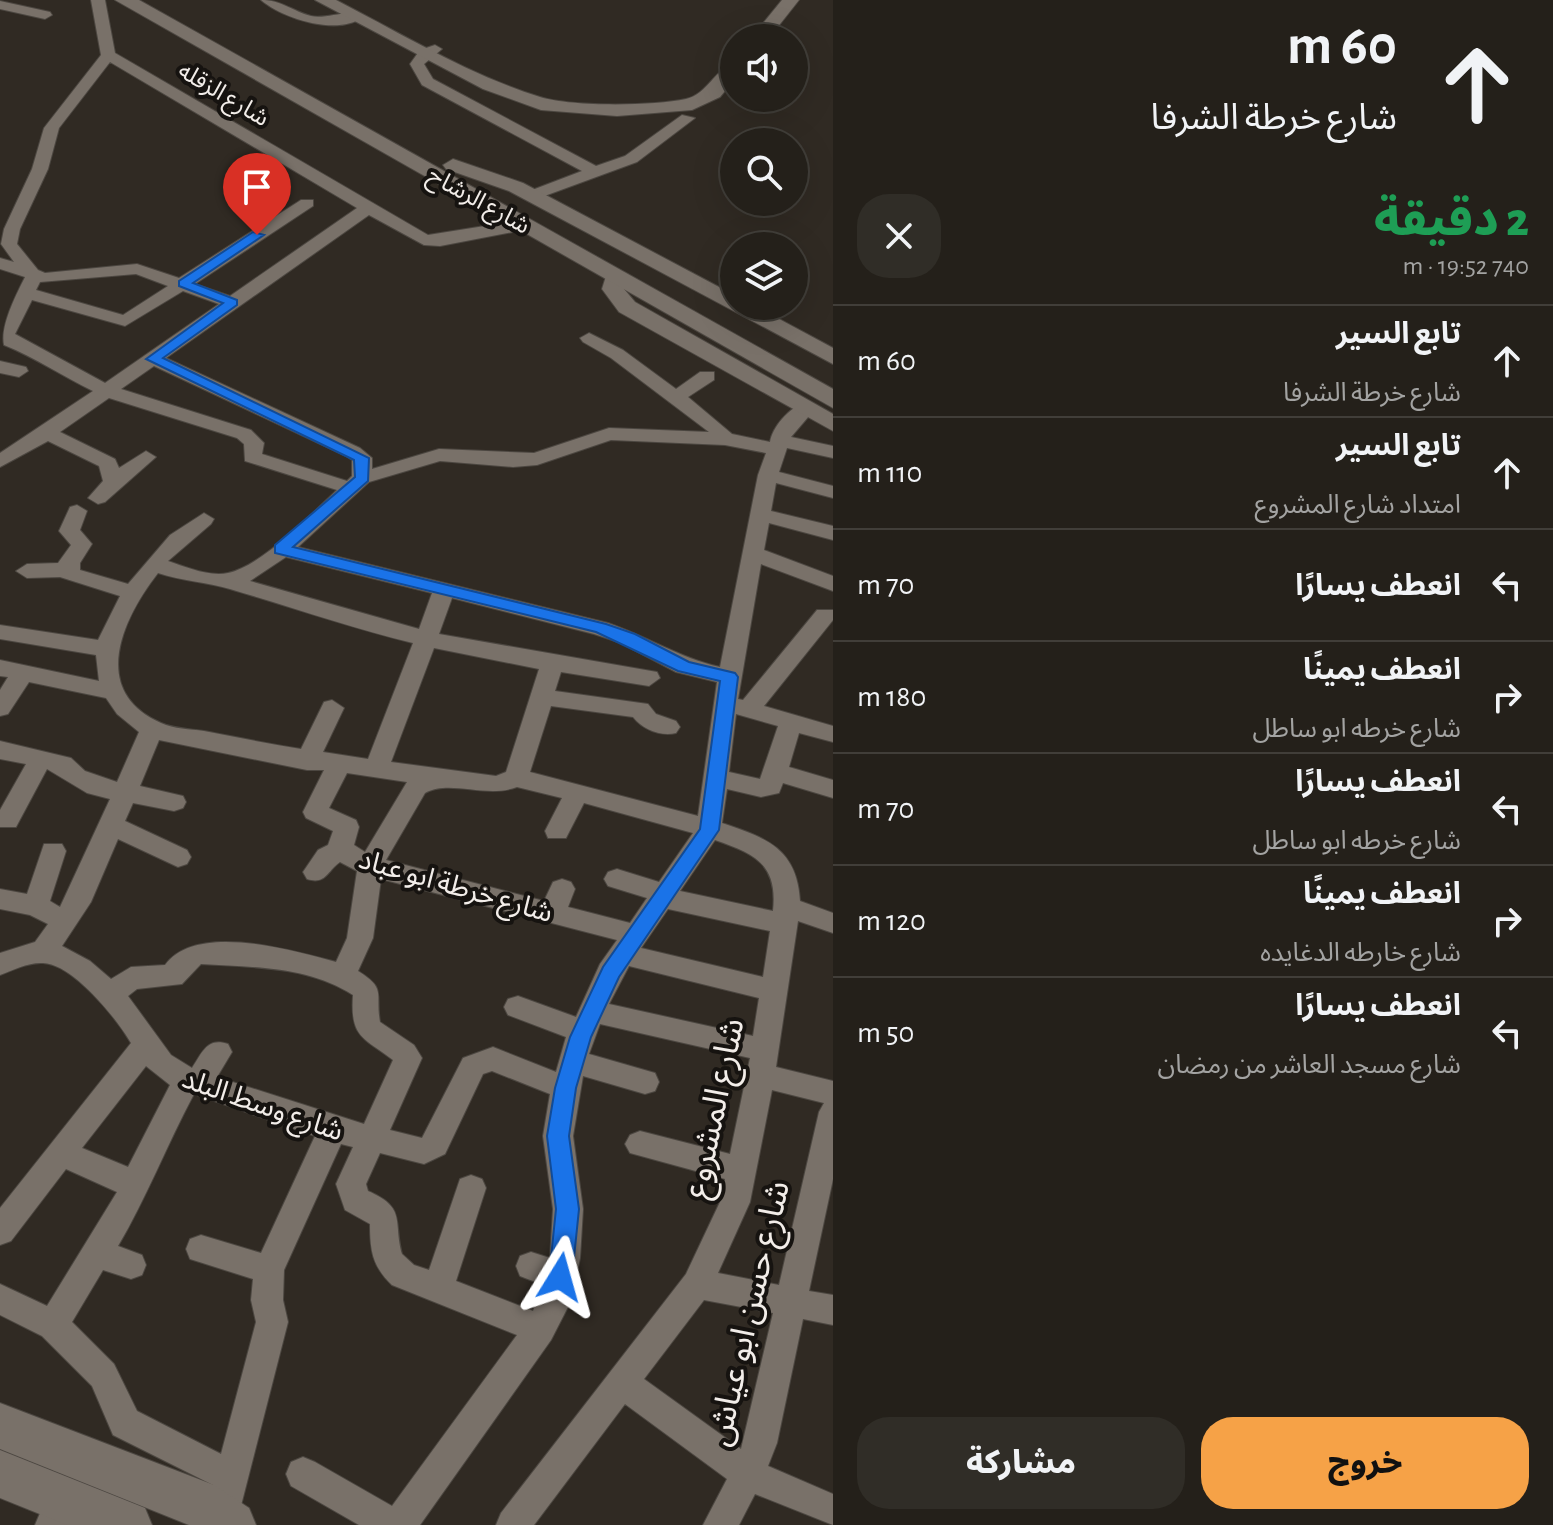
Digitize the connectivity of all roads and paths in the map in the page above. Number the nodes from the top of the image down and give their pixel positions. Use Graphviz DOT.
graph roads {
  1 [pos="98,0"];
  2 [pos="125,0"];
  3 [pos="157,0"];
  4 [pos="268,0"];
  5 [pos="323,0"];
  6 [pos="340,0"];
  7 [pos="779,0"];
  8 [pos="791,0"];
  9 [pos="0,5"];
  10 [pos="45,15"];
  11 [pos="356,17"];
  12 [pos="759,24"];
  13 [pos="771,24"];
  14 [pos="430,51"];
  15 [pos="108,55"];
  16 [pos="720,69"];
  17 [pos="720,83"];
  18 [pos="662,105"];
  19 [pos="687,118"];
  20 [pos="453,165"];
  21 [pos="595,172"];
  22 [pos="533,195"];
  23 [pos="307,203"];
  24 [pos="366,209"];
  25 [pos="523,225"];
  26 [pos="0,263"];
  27 [pos="615,278"];
  28 [pos="183,283"];
  29 [pos="30,285"];
  30 [pos="720,296"];
  31 [pos="233,303"];
  32 [pos="764,320"];
  33 [pos="589,338"];
  34 [pos="5,345"];
  35 [pos="833,357"];
  36 [pos="153,359"];
  37 [pos="707,376"];
  38 [pos="833,376"];
  39 [pos="107,391"];
  40 [pos="676,397"];
  41 [pos="833,400"];
  42 [pos="254,408"];
  43 [pos="805,409"];
  44 [pos="833,424"];
  45 [pos="47,433"];
  46 [pos="225,435"];
  47 [pos="725,439"];
  48 [pos="777,444"];
  49 [pos="833,452"];
  50 [pos="146,457"];
  51 [pos="0,461"];
  52 [pos="768,475"];
  53 [pos="113,482"];
  54 [pos="356,483"];
  55 [pos="833,492"];
  56 [pos="98,498"];
  57 [pos="77,511"];
  58 [pos="763,515"];
  59 [pos="204,519"];
  60 [pos="833,533"];
  61 [pos="281,549"];
  62 [pos="755,554"];
  63 [pos="153,564"];
  64 [pos="68,568"];
  65 [pos="27,571"];
  66 [pos="829,576"];
  67 [pos="229,581"];
  68 [pos="445,589"];
  69 [pos="133,593"];
  70 [pos="19,613"];
  71 [pos="825,615"];
  72 [pos="1,632"];
  73 [pos="426,640"];
  74 [pos="106,649"];
  75 [pos="552,665"];
  76 [pos="0,668"];
  77 [pos="23,673"];
  78 [pos="729,677"];
  79 [pos="649,678"];
  80 [pos="114,692"];
  81 [pos="542,697"];
  82 [pos="737,707"];
  83 [pos="0,708"];
  84 [pos="332,708"];
  85 [pos="791,722"];
  86 [pos="668,727"];
  87 [pos="152,729"];
  88 [pos="830,729"];
  89 [pos="0,750"];
  90 [pos="41,758"];
  91 [pos="307,761"];
  92 [pos="339,765"];
  93 [pos="377,768"];
  94 [pos="773,771"];
  95 [pos="516,778"];
  96 [pos="716,778"];
  97 [pos="447,779"];
  98 [pos="833,789"];
  99 [pos="124,791"];
  100 [pos="577,792"];
  101 [pos="174,802"];
  102 [pos="7,820"];
  103 [pos="110,824"];
  104 [pos="709,830"];
  105 [pos="557,831"];
  106 [pos="341,850"];
  107 [pos="53,851"];
  108 [pos="178,857"];
  109 [pos="370,866"];
  110 [pos="316,872"];
  111 [pos="617,879"];
  112 [pos="665,896"];
  113 [pos="0,899"];
  114 [pos="36,906"];
  115 [pos="786,916"];
  116 [pos="65,921"];
  117 [pos="833,923"];
  118 [pos="630,945"];
  119 [pos="43,952"];
  120 [pos="0,964"];
  121 [pos="343,975"];
  122 [pos="774,991"];
  123 [pos="110,995"];
  124 [pos="518,1007"];
  125 [pos="588,1021"];
  126 [pos="146,1045"];
  127 [pos="218,1052"];
  128 [pos="763,1063"];
  129 [pos="569,1075"];
  130 [pos="192,1081"];
  131 [pos="645,1082"];
  132 [pos="833,1093"];
  133 [pos="833,1112"];
  134 [pos="333,1129"];
  135 [pos="372,1139"];
  136 [pos="640,1144"];
  137 [pos="61,1153"];
  138 [pos="742,1170"];
  139 [pos="136,1184"];
  140 [pos="471,1188"];
  141 [pos="399,1208"];
  142 [pos="0,1231"];
  143 [pos="201,1249"];
  144 [pos="96,1254"];
  145 [pos="386,1261"];
  146 [pos="131,1265"];
  147 [pos="531,1266"];
  148 [pos="269,1270"];
  149 [pos="560,1277"];
  150 [pos="697,1284"];
  151 [pos="438,1289"];
  152 [pos="0,1299"];
  153 [pos="791,1301"];
  154 [pos="833,1310"];
  155 [pos="53,1325"];
  156 [pos="540,1329"];
  157 [pos="623,1383"];
  158 [pos="0,1426"];
  159 [pos="0,1474"];
  160 [pos="303,1474"];
  161 [pos="748,1474"];
  162 [pos="228,1506"];
  163 [pos="833,1511"];
  164 [pos="58,1512"];
  165 [pos="128,1525"];
  166 [pos="392,1525"];
  167 [pos="399,1525"];
  168 [pos="513,1525"];
  169 [pos="720,1525"];
  1 -- 15 [label="street"];
  2 -- 25 [label="main road, شارع الرشاح"];
  3 -- 20 [label="main road, شارع الرشاح"];
  4 -- 11 [label="street"];
  5 -- 11 [label="street"];
  6 -- 14 [label="street"];
  7 -- 12 [label="street"];
  8 -- 13 [label="street"];
  9 -- 10 [label="street"];
  11 -- 14 [label="street"];
  14 -- 18 [label="street"];
  14 -- 21 [label="street"];
  15 -- 24 [label="street, شارع الزقله"];
  15 -- 29 [label="street"];
  16 -- 18 [label="street"];
  17 -- 18 [label="street"];
  19 -- 21 [label="street"];
  20 -- 22 [label="street"];
  20 -- 38 [label="main road, شارع الرشاح"];
  21 -- 22 [label="street"];
  22 -- 30 [label="street"];
  23 -- 28 [label="street"];
  24 -- 25 [label="street, شارع الزقله"];
  24 -- 31 [label="street"];
  25 -- 27 [label="main road, شارع الرشاح"];
  26 -- 29 [label="street"];
  27 -- 41 [label="main road, شارع الرشاح"];
  27 -- 43 [label="street"];
  28 -- 29 [label="street"];
  28 -- 29 [label="street"];
  28 -- 31 [label="street"];
  29 -- 34 [label="street"];
  31 -- 36 [label="street"];
  32 -- 35 [label="street"];
  33 -- 40 [label="street"];
  34 -- 39 [label="street"];
  36 -- 39 [label="street"];
  36 -- 42 [label="street"];
  37 -- 40 [label="street"];
  39 -- 45 [label="street"];
  39 -- 46 [label="street"];
  40 -- 47 [label="street"];
  42 -- 46 [label="street"];
  42 -- 54 [label="street"];
  43 -- 44 [label="street"];
  43 -- 48 [label="street"];
  45 -- 51 [label="street"];
  45 -- 53 [label="street"];
  46 -- 54 [label="street"];
  47 -- 48 [label="street"];
  47 -- 54 [label="street"];
  48 -- 49 [label="street"];
  48 -- 52 [label="street"];
  50 -- 53 [label="street"];
  52 -- 55 [label="street"];
  52 -- 58 [label="street"];
  53 -- 56 [label="street"];
  54 -- 61 [label="street"];
  57 -- 64 [label="street"];
  58 -- 60 [label="street"];
  58 -- 62 [label="street"];
  59 -- 63 [label="street"];
  61 -- 67 [label="street"];
  61 -- 68 [label="street"];
  62 -- 66 [label="street"];
  62 -- 78 [label="street"];
  63 -- 67 [label="street"];
  63 -- 69 [label="street"];
  64 -- 65 [label="street"];
  64 -- 69 [label="street"];
  67 -- 73 [label="street"];
  68 -- 73 [label="street"];
  68 -- 78 [label="street"];
  69 -- 74 [label="street"];
  70 -- 72 [label="street"];
  71 -- 82 [label="street"];
  72 -- 74 [label="street"];
  73 -- 75 [label="street"];
  73 -- 93 [label="street"];
  74 -- 80 [label="street"];
  75 -- 79 [label="street"];
  75 -- 81 [label="street"];
  76 -- 77 [label="street"];
  77 -- 80 [label="street"];
  77 -- 83 [label="street"];
  78 -- 82 [label="street"];
  80 -- 87 [label="street"];
  81 -- 86 [label="street"];
  81 -- 95 [label="street"];
  82 -- 85 [label="street"];
  82 -- 96 [label="street"];
  84 -- 91 [label="street"];
  85 -- 88 [label="street"];
  85 -- 94 [label="street"];
  87 -- 91 [label="street, شارع المشروع"];
  87 -- 99 [label="street"];
  89 -- 90 [label="street"];
  90 -- 99 [label="street"];
  90 -- 102 [label="street"];
  91 -- 92 [label="street, شارع المشروع"];
  92 -- 93 [label="street, شارع المشروع"];
  92 -- 106 [label="street, شارع خرطة ابو عباد"];
  93 -- 97 [label="street, شارع المشروع"];
  94 -- 96 [label="street"];
  94 -- 98 [label="street"];
  95 -- 97 [label="street, شارع المشروع"];
  95 -- 100 [label="street, شارع المشروع"];
  96 -- 104 [label="street"];
  97 -- 109 [label="street"];
  99 -- 101 [label="street"];
  99 -- 103 [label="street"];
  100 -- 104 [label="street, شارع المشروع"];
  100 -- 105 [label="street"];
  103 -- 108 [label="street"];
  103 -- 116 [label="street"];
  104 -- 112 [label="street"];
  104 -- 115 [label="street, شارع المشروع"];
  106 -- 109 [label="street, شارع خرطة ابو عباد"];
  106 -- 110 [label="street"];
  107 -- 114 [label="street"];
  109 -- 118 [label="street, شارع خرطة ابو عباد"];
  109 -- 121 [label="street"];
  111 -- 112 [label="street"];
  112 -- 115 [label="street"];
  112 -- 118 [label="street"];
  113 -- 114 [label="street"];
  114 -- 116 [label="street"];
  115 -- 117 [label="street"];
  115 -- 122 [label="street, شارع المشروع"];
  116 -- 119 [label="street"];
  118 -- 122 [label="street, شارع خرطة ابو عباد"];
  118 -- 125 [label="street"];
  119 -- 120 [label="street"];
  119 -- 123 [label="street, شارع وسط البلد"];
  121 -- 123 [label="street"];
  121 -- 135 [label="street"];
  122 -- 128 [label="street, شارع المشروع"];
  123 -- 126 [label="street, شارع وسط البلد"];
  124 -- 125 [label="street"];
  125 -- 128 [label="street"];
  125 -- 129 [label="street"];
  126 -- 130 [label="street, شارع وسط البلد"];
  126 -- 137 [label="street"];
  127 -- 130 [label="street"];
  128 -- 132 [label="street"];
  128 -- 138 [label="street, شارع المشروع"];
  129 -- 131 [label="street"];
  129 -- 135 [label="street, شارع وسط البلد"];
  129 -- 149 [label="street"];
  130 -- 134 [label="street, شارع وسط البلد"];
  130 -- 139 [label="street"];
  133 -- 153 [label="street, شارع حسن ابو عياش"];
  134 -- 135 [label="street, شارع وسط البلد"];
  134 -- 148 [label="street"];
  135 -- 145 [label="street"];
  136 -- 138 [label="street"];
  137 -- 139 [label="street"];
  137 -- 142 [label="street"];
  138 -- 150 [label="street, شارع المشروع"];
  139 -- 144 [label="street"];
  140 -- 151 [label="street"];
  141 -- 145 [label="street"];
  143 -- 148 [label="street"];
  144 -- 146 [label="street"];
  144 -- 155 [label="street"];
  145 -- 151 [label="street"];
  147 -- 149 [label="street"];
  148 -- 162 [label="street"];
  149 -- 156 [label="street"];
  150 -- 153 [label="street"];
  150 -- 157 [label="street, شارع المشروع"];
  151 -- 156 [label="street"];
  152 -- 155 [label="street"];
  153 -- 154 [label="street"];
  153 -- 161 [label="street, شارع حسن ابو عياش"];
  155 -- 162 [label="street"];
  156 -- 167 [label="street"];
  157 -- 161 [label="street"];
  157 -- 168 [label="street, شارع المشروع"];
  158 -- 162 [label="main road"];
  159 -- 164 [label="main road"];
  160 -- 166 [label="street"];
  161 -- 163 [label="street"];
  161 -- 169 [label="street, شارع حسن ابو عياش"];
  164 -- 165 [label="main road"];
}
